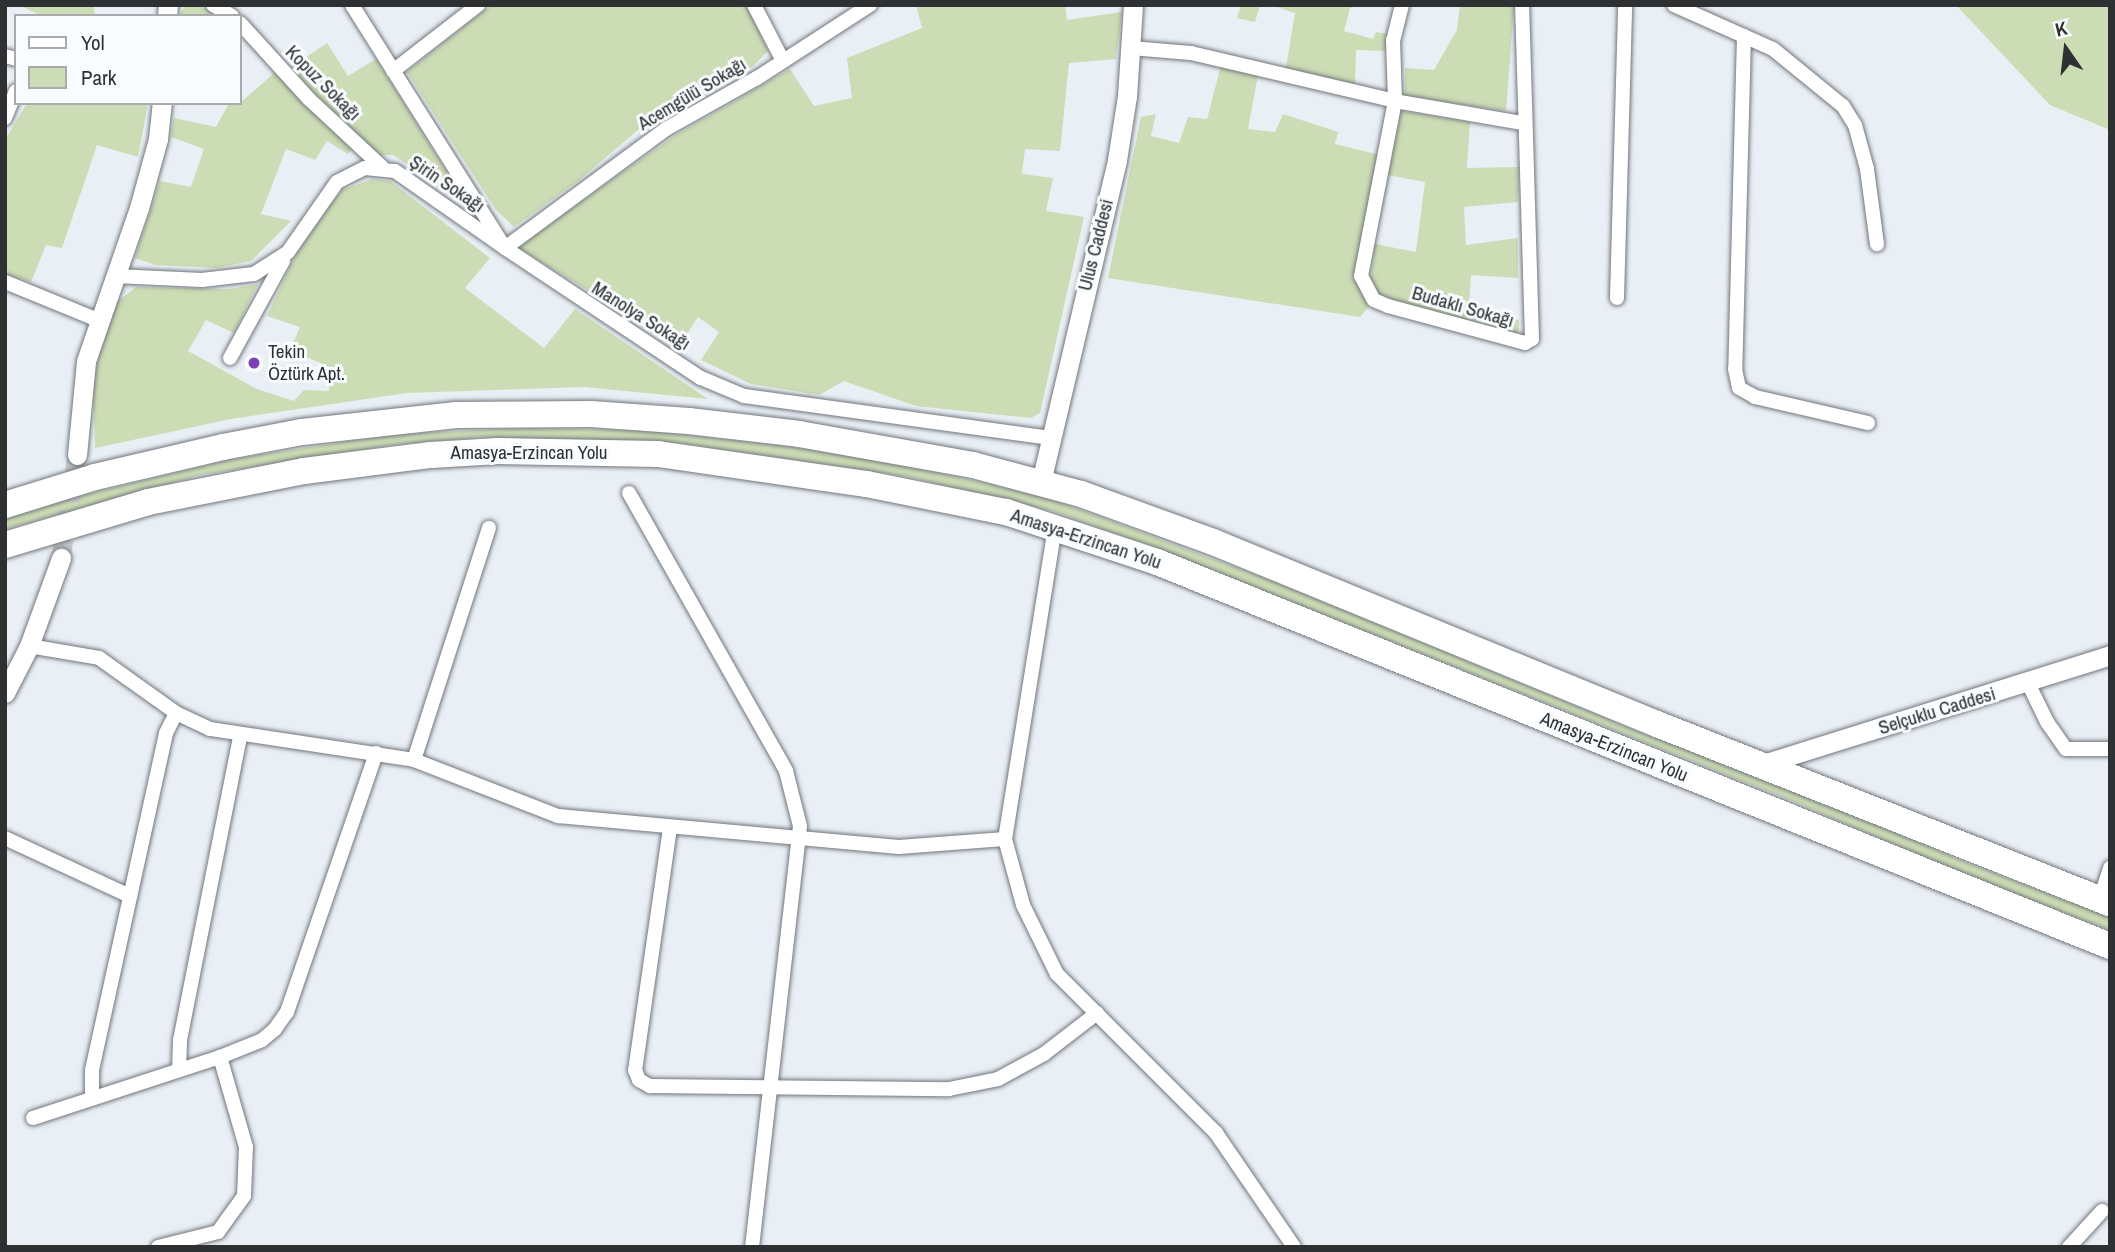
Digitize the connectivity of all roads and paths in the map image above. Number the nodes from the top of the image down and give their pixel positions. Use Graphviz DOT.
graph roads {
  1 [pos="213,5"];
  2 [pos="352,5"];
  3 [pos="478,5"];
  4 [pos="754,5"];
  5 [pos="870,5"];
  6 [pos="1133,5"];
  7 [pos="1402,5"];
  8 [pos="1522,5"];
  9 [pos="1625,5"];
  10 [pos="1674,5"];
  11 [pos="229,14"];
  12 [pos="242,25"];
  13 [pos="1744,36"];
  14 [pos="1131,48"];
  15 [pos="783,61"];
  16 [pos="393,71"];
  17 [pos="14,96"];
  18 [pos="1395,101"];
  19 [pos="162,105"];
  20 [pos="5,118"];
  21 [pos="1523,124"];
  22 [pos="382,167"];
  23 [pos="1877,244"];
  24 [pos="505,248"];
  25 [pos="288,252"];
  26 [pos="115,276"];
  27 [pos="5,282"];
  28 [pos="1617,298"];
  29 [pos="98,320"];
  30 [pos="230,358"];
  31 [pos="1868,423"];
  32 [pos="1049,438"];
  33 [pos="76,455"];
  34 [pos="1041,482"];
  35 [pos="629,493"];
  36 [pos="5,505"];
  37 [pos="1055,527"];
  38 [pos="489,528"];
  39 [pos="5,545"];
  40 [pos="61,558"];
  41 [pos="29,646"];
  42 [pos="2110,655"];
  43 [pos="2028,683"];
  44 [pos="5,693"];
  45 [pos="176,713"];
  46 [pos="240,737"];
  47 [pos="2110,749"];
  48 [pos="376,752"];
  49 [pos="414,760"];
  50 [pos="1763,764"];
  51 [pos="670,828"];
  52 [pos="5,838"];
  53 [pos="1005,839"];
  54 [pos="798,840"];
  55 [pos="2110,868"];
  56 [pos="130,896"];
  57 [pos="2105,901"];
  58 [pos="2110,946"];
  59 [pos="1097,1013"];
  60 [pos="220,1057"];
  61 [pos="179,1070"];
  62 [pos="768,1090"];
  63 [pos="92,1097"];
  64 [pos="33,1118"];
  65 [pos="2102,1211"];
  66 [pos="158,1247"];
  67 [pos="752,1247"];
  68 [pos="1294,1247"];
  69 [pos="2069,1247"];
  1 -- 11 [label="street"];
  2 -- 16 [label="street, Manolya Sokağı"];
  3 -- 16 [label="street"];
  4 -- 15 [label="street"];
  5 -- 15 [label="street, Acemgülü Sokağı"];
  6 -- 14 [label="street, Ulus Caddesi"];
  7 -- 18 [label="street, Budaklı Sokağı"];
  8 -- 21 [label="street, Budaklı Sokağı"];
  9 -- 28 [label="street"];
  10 -- 13 [label="street"];
  12 -- 22 [label="street, Kopuz Sokağı"];
  13 -- 23 [label="street"];
  13 -- 31 [label="street"];
  14 -- 18 [label="street"];
  14 -- 32 [label="street, Ulus Caddesi"];
  15 -- 24 [label="street, Acemgülü Sokağı"];
  16 -- 24 [label="street, Manolya Sokağı"];
  17 -- 20 [label="street"];
  18 -- 21 [label="street"];
  18 -- 21 [label="street, Budaklı Sokağı"];
  19 -- 26 [label="street"];
  22 -- 24 [label="street, Şirin Sokağı"];
  22 -- 25 [label="street, Şirin Sokağı"];
  24 -- 32 [label="street, Manolya Sokağı"];
  25 -- 26 [label="street, Şirin Sokağı"];
  25 -- 30 [label="street"];
  26 -- 29 [label="street"];
  27 -- 29 [label="street"];
  29 -- 33 [label="street"];
  32 -- 34 [label="street, Ulus Caddesi"];
  34 -- 36 [label="highway, Amasya-Erzincan Yolu"];
  34 -- 50 [label="highway, Amasya-Erzincan Yolu"];
  35 -- 54 [label="street"];
  37 -- 39 [label="highway, Amasya-Erzincan Yolu"];
  37 -- 53 [label="street"];
  37 -- 58 [label="highway, Amasya-Erzincan Yolu"];
  38 -- 49 [label="street"];
  40 -- 41 [label="street"];
  41 -- 44 [label="street"];
  41 -- 45 [label="street"];
  42 -- 43 [label="street, Selçuklu Caddesi"];
  43 -- 47 [label="street"];
  43 -- 50 [label="street, Selçuklu Caddesi"];
  45 -- 46 [label="street"];
  45 -- 56 [label="street"];
  46 -- 48 [label="street"];
  46 -- 61 [label="street"];
  48 -- 49 [label="street"];
  48 -- 60 [label="street"];
  49 -- 51 [label="street"];
  50 -- 57 [label="highway, Amasya-Erzincan Yolu"];
  51 -- 54 [label="street"];
  51 -- 62 [label="street"];
  52 -- 56 [label="street"];
  53 -- 54 [label="street"];
  53 -- 59 [label="street"];
  54 -- 62 [label="street"];
  55 -- 57 [label="street"];
  56 -- 63 [label="street"];
  59 -- 62 [label="street"];
  59 -- 68 [label="street"];
  60 -- 61 [label="street"];
  60 -- 66 [label="street"];
  61 -- 63 [label="street"];
  62 -- 67 [label="street"];
  63 -- 64 [label="street"];
  65 -- 69 [label="street"];
}
